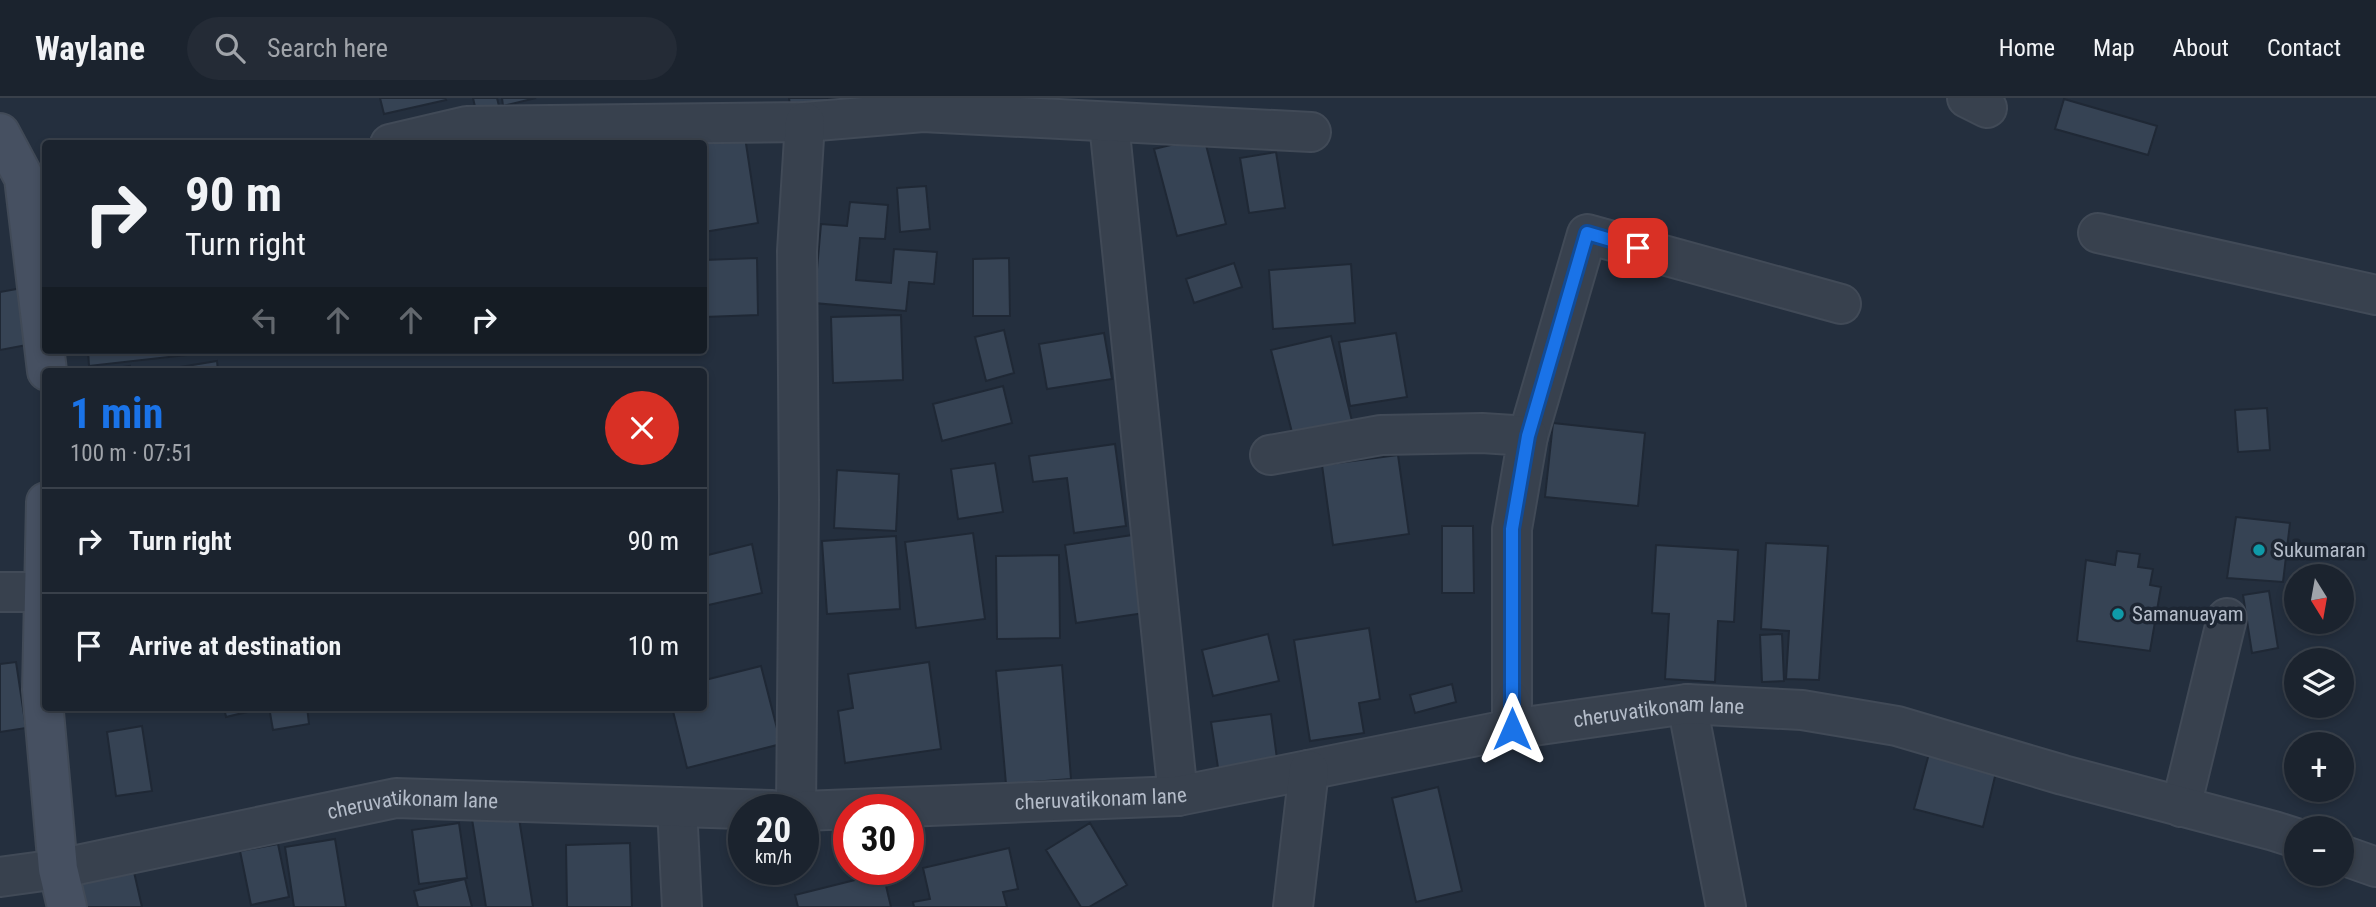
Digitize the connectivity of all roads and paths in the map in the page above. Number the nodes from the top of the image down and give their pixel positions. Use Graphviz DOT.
graph roads {
  1 [pos="918,105"];
  2 [pos="463,112"];
  3 [pos="805,122"];
  4 [pos="1109,123"];
  5 [pos="1311,132"];
  6 [pos="0,133"];
  7 [pos="399,140"];
  8 [pos="35,177"];
  9 [pos="2098,233"];
  10 [pos="42,290"];
  11 [pos="2376,295"];
  12 [pos="1841,304"];
  13 [pos="1528,436"];
  14 [pos="1270,455"];
  15 [pos="0,592"];
  16 [pos="42,592"];
  17 [pos="2227,618"];
  18 [pos="42,641"];
  19 [pos="42,701"];
  20 [pos="1688,705"];
  21 [pos="43,711"];
  22 [pos="1512,729"];
  23 [pos="1308,769"];
  24 [pos="796,794"];
  25 [pos="1178,796"];
  26 [pos="677,807"];
  27 [pos="2181,807"];
  28 [pos="728,809"];
  29 [pos="819,810"];
  30 [pos="2284,834"];
  31 [pos="2354,859"];
  32 [pos="2376,867"];
  33 [pos="58,869"];
  34 [pos="0,877"];
  35 [pos="67,907"];
  36 [pos="682,907"];
  37 [pos="1293,907"];
  38 [pos="1726,907"];
  1 -- 3 [label="street"];
  1 -- 4 [label="street"];
  2 -- 3 [label="street"];
  2 -- 7 [label="street"];
  3 -- 24 [label="street"];
  4 -- 5 [label="street"];
  4 -- 25 [label="street"];
  6 -- 8 [label="main road"];
  8 -- 10 [label="main road"];
  9 -- 11 [label="street"];
  12 -- 13 [label="street"];
  13 -- 14 [label="street"];
  13 -- 22 [label="street"];
  15 -- 16 [label="street"];
  17 -- 27 [label="street"];
  18 -- 19 [label="main road"];
  20 -- 22 [label="street, cheruvatikonam lane"];
  20 -- 27 [label="street, cheruvatikonam lane"];
  20 -- 38 [label="street"];
  21 -- 33 [label="main road"];
  22 -- 23 [label="street, cheruvatikonam lane"];
  23 -- 25 [label="street, cheruvatikonam lane"];
  23 -- 37 [label="street"];
  25 -- 29 [label="street, cheruvatikonam lane"];
  26 -- 28 [label="street, cheruvatikonam lane"];
  26 -- 33 [label="street, cheruvatikonam lane"];
  26 -- 36 [label="street"];
  27 -- 30 [label="street, cheruvatikonam lane"];
  31 -- 32 [label="street"];
  33 -- 34 [label="street, cheruvatikonam lane"];
  33 -- 35 [label="main road"];
}
